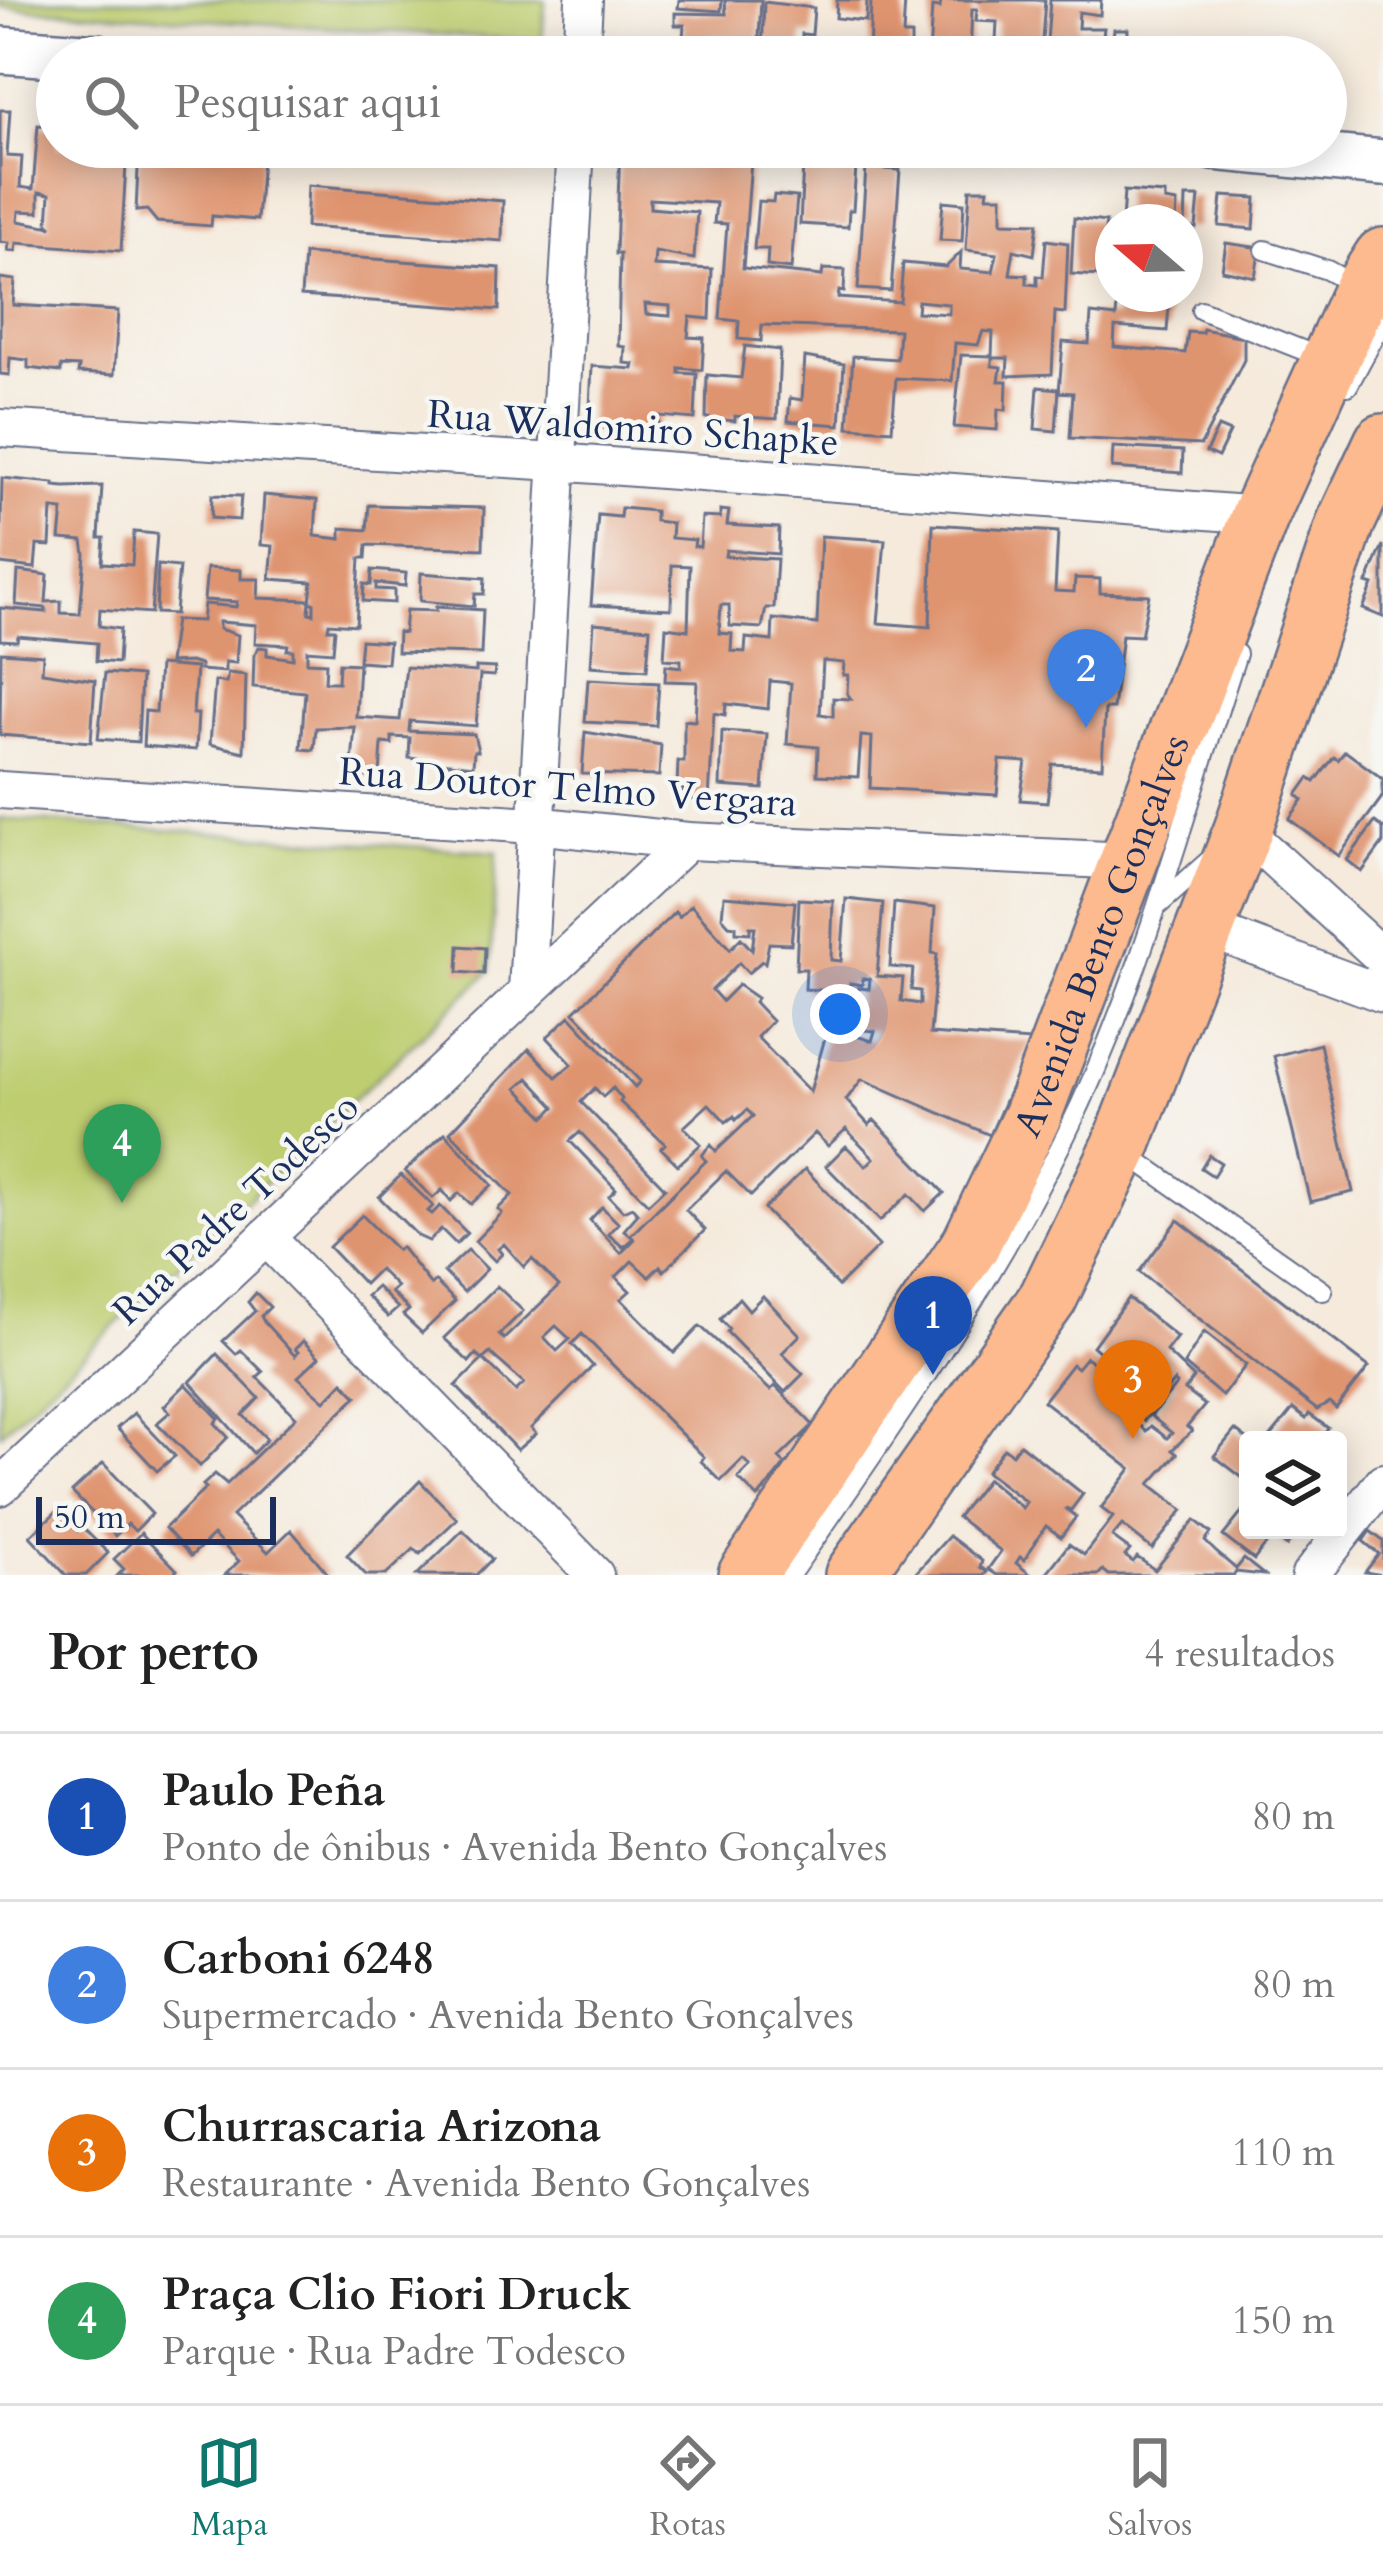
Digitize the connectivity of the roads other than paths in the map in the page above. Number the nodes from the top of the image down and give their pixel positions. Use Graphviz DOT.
graph roads {
  1 [pos="584,0"];
  2 [pos="582,36"];
  3 [pos="0,50"];
  4 [pos="36,53"];
  5 [pos="1347,160"];
  6 [pos="1383,163"];
  7 [pos="575,168"];
  8 [pos="1265,250"];
  9 [pos="1378,285"];
  10 [pos="1203,311"];
  11 [pos="1336,380"];
  12 [pos="0,428"];
  13 [pos="1383,443"];
  14 [pos="556,462"];
  15 [pos="1280,503"];
  16 [pos="1246,627"];
  17 [pos="0,790"];
  18 [pos="534,825"];
  19 [pos="1243,830"];
  20 [pos="688,841"];
  21 [pos="1172,905"];
  22 [pos="1383,958"];
  23 [pos="527,990"];
  24 [pos="1383,994"];
  25 [pos="1120,1149"];
  26 [pos="266,1237"];
  27 [pos="1323,1291"];
  28 [pos="1383,1482"];
  29 [pos="0,1487"];
  30 [pos="595,1575"];
  31 [pos="747,1575"];
  32 [pos="790,1575"];
  33 [pos="854,1575"];
  34 [pos="1310,1575"];
  1 -- 2 [label="street"];
  3 -- 4 [label="street"];
  5 -- 6 [label="street"];
  7 -- 14 [label="street"];
  8 -- 9 [label="lane"];
  9 -- 11 [label="main road, Avenida Bento Gonçalves"];
  10 -- 11 [label="lane"];
  11 -- 15 [label="main road, Avenida Bento Gonçalves"];
  12 -- 14 [label="street, Rua Waldomiro Schapke"];
  13 -- 19 [label="main road, Avenida Bento Gonçalves"];
  14 -- 15 [label="street, Rua Waldomiro Schapke"];
  14 -- 18 [label="street"];
  15 -- 21 [label="main road, Avenida Bento Gonçalves"];
  16 -- 21 [label="lane"];
  17 -- 18 [label="street, Rua Doutor Telmo Vergara"];
  18 -- 20 [label="street, Rua Doutor Telmo Vergara"];
  18 -- 23 [label="street"];
  19 -- 21 [label="main road, Avenida Bento Gonçalves"];
  19 -- 22 [label="street"];
  20 -- 21 [label="street, Rua Doutor Telmo Vergara"];
  20 -- 23 [label="street, Rua Padre Todesco"];
  21 -- 24 [label="street, Rua Doutor Telmo Vergara"];
  21 -- 25 [label="main road, Avenida Bento Gonçalves"];
  21 -- 31 [label="main road, Avenida Bento Gonçalves"];
  21 -- 32 [label="lane"];
  23 -- 26 [label="street, Rua Padre Todesco"];
  25 -- 27 [label="lane"];
  25 -- 33 [label="main road, Avenida Bento Gonçalves"];
  26 -- 29 [label="street, Rua Padre Todesco"];
  26 -- 30 [label="street"];
  28 -- 34 [label="street"];
}
